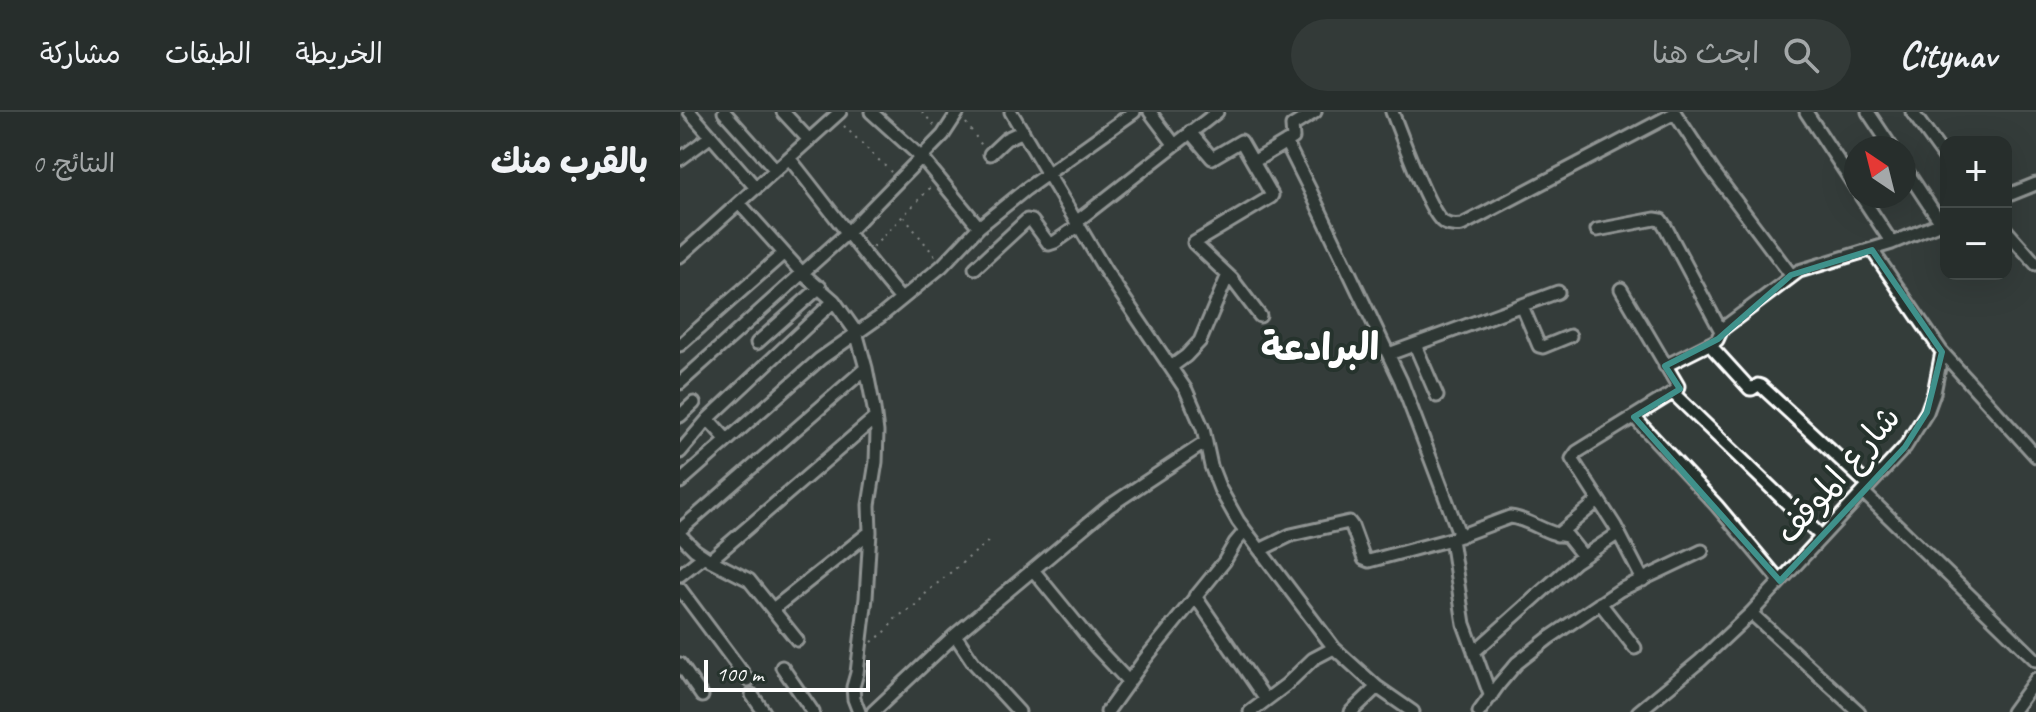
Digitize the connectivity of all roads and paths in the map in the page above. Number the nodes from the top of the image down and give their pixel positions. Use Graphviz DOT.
graph roads {
  1 [pos="690,112"];
  2 [pos="724,112"];
  3 [pos="783,112"];
  4 [pos="871,112"];
  5 [pos="922,112"];
  6 [pos="958,112"];
  7 [pos="1011,112"];
  8 [pos="1134,112"];
  9 [pos="1150,112"];
  10 [pos="1217,112"];
  11 [pos="1315,112"];
  12 [pos="1392,112"];
  13 [pos="1806,112"];
  14 [pos="1868,112"];
  15 [pos="1912,112"];
  16 [pos="1675,113"];
  17 [pos="835,114"];
  18 [pos="1203,116"];
  19 [pos="1023,131"];
  20 [pos="1190,132"];
  21 [pos="943,135"];
  22 [pos="1884,136"];
  23 [pos="710,137"];
  24 [pos="809,140"];
  25 [pos="1286,142"];
  26 [pos="1174,144"];
  27 [pos="1940,151"];
  28 [pos="990,154"];
  29 [pos="789,158"];
  30 [pos="922,158"];
  31 [pos="680,159"];
  32 [pos="1253,162"];
  33 [pos="776,170"];
  34 [pos="1844,170"];
  35 [pos="1048,174"];
  36 [pos="939,178"];
  37 [pos="898,180"];
  38 [pos="1916,184"];
  39 [pos="2035,186"];
  40 [pos="756,188"];
  41 [pos="2012,194"];
  42 [pos="739,203"];
  43 [pos="1869,208"];
  44 [pos="903,216"];
  45 [pos="1940,216"];
  46 [pos="1077,224"];
  47 [pos="1940,224"];
  48 [pos="979,227"];
  49 [pos="1597,230"];
  50 [pos="848,232"];
  51 [pos="2012,237"];
  52 [pos="1892,243"];
  53 [pos="1872,250"];
  54 [pos="784,253"];
  55 [pos="680,256"];
  56 [pos="864,256"];
  57 [pos="2036,264"];
  58 [pos="942,266"];
  59 [pos="975,268"];
  60 [pos="802,273"];
  61 [pos="1228,275"];
  62 [pos="1791,275"];
  63 [pos="820,287"];
  64 [pos="1621,289"];
  65 [pos="1558,292"];
  66 [pos="901,299"];
  67 [pos="834,301"];
  68 [pos="1522,306"];
  69 [pos="1260,316"];
  70 [pos="1721,331"];
  71 [pos="856,332"];
  72 [pos="1570,336"];
  73 [pos="757,343"];
  74 [pos="1709,344"];
  75 [pos="680,345"];
  76 [pos="1415,345"];
  77 [pos="1942,352"];
  78 [pos="1389,354"];
  79 [pos="1665,366"];
  80 [pos="1171,367"];
  81 [pos="866,368"];
  82 [pos="680,383"];
  83 [pos="1673,393"];
  84 [pos="1437,396"];
  85 [pos="694,403"];
  86 [pos="680,416"];
  87 [pos="1634,417"];
  88 [pos="875,418"];
  89 [pos="708,419"];
  90 [pos="727,440"];
  91 [pos="1206,442"];
  92 [pos="680,452"];
  93 [pos="2036,456"];
  94 [pos="680,482"];
  95 [pos="1866,489"];
  96 [pos="1598,501"];
  97 [pos="1245,531"];
  98 [pos="870,532"];
  99 [pos="680,533"];
  100 [pos="1619,533"];
  101 [pos="1557,535"];
  102 [pos="1821,536"];
  103 [pos="1455,538"];
  104 [pos="990,540"];
  105 [pos="1260,550"];
  106 [pos="1702,551"];
  107 [pos="1583,556"];
  108 [pos="707,558"];
  109 [pos="1033,570"];
  110 [pos="680,575"];
  111 [pos="1643,580"];
  112 [pos="1780,581"];
  113 [pos="680,589"];
  114 [pos="1195,596"];
  115 [pos="1600,603"];
  116 [pos="773,609"];
  117 [pos="1751,613"];
  118 [pos="955,635"];
  119 [pos="797,640"];
  120 [pos="1334,648"];
  121 [pos="1635,648"];
  122 [pos="1474,652"];
  123 [pos="858,653"];
  124 [pos="2036,660"];
  125 [pos="680,664"];
  126 [pos="782,667"];
  127 [pos="2036,679"];
  128 [pos="748,680"];
  129 [pos="1129,682"];
  130 [pos="1377,687"];
  131 [pos="752,695"];
  132 [pos="702,696"];
  133 [pos="1491,697"];
  134 [pos="1266,700"];
  135 [pos="764,712"];
  136 [pos="813,712"];
  137 [pos="859,712"];
  138 [pos="873,712"];
  139 [pos="1019,712"];
  140 [pos="1107,712"];
  141 [pos="1250,712"];
  142 [pos="1351,712"];
  143 [pos="1413,712"];
  144 [pos="1479,712"];
  145 [pos="1638,712"];
  146 [pos="1859,712"];
  147 [pos="2012,712"];
  1 -- 23 [label="street"];
  2 -- 33 [label="street"];
  3 -- 24 [label="street"];
  4 -- 30 [label="street"];
  5 -- 21 [label="path"];
  6 -- 21 [label="street"];
  6 -- 28 [label="path"];
  7 -- 19 [label="street"];
  8 -- 35 [label="street"];
  9 -- 26 [label="street"];
  10 -- 18 [label="street"];
  11 -- 25 [label="street"];
  12 -- 16 [label="street"];
  13 -- 34 [label="street"];
  14 -- 22 [label="street"];
  15 -- 27 [label="street"];
  16 -- 62 [label="street"];
  17 -- 24 [label="street"];
  17 -- 37 [label="path"];
  18 -- 20 [label="street"];
  19 -- 28 [label="street"];
  19 -- 35 [label="street"];
  20 -- 26 [label="street"];
  20 -- 32 [label="street"];
  21 -- 30 [label="street"];
  23 -- 31 [label="street"];
  23 -- 40 [label="street"];
  24 -- 29 [label="street"];
  25 -- 32 [label="street"];
  25 -- 78 [label="street"];
  26 -- 46 [label="street"];
  29 -- 33 [label="street"];
  29 -- 50 [label="street"];
  30 -- 36 [label="street"];
  30 -- 37 [label="street"];
  32 -- 61 [label="street"];
  33 -- 40 [label="street"];
  35 -- 46 [label="street"];
  35 -- 48 [label="street"];
  36 -- 44 [label="path"];
  36 -- 48 [label="street"];
  37 -- 50 [label="street"];
  38 -- 45 [label="street"];
  39 -- 41 [label="street"];
  40 -- 42 [label="street"];
  42 -- 54 [label="street"];
  42 -- 55 [label="street"];
  43 -- 52 [label="street"];
  44 -- 56 [label="path"];
  44 -- 58 [label="path"];
  46 -- 59 [label="street"];
  46 -- 80 [label="street"];
  47 -- 52 [label="street"];
  48 -- 58 [label="street"];
  49 -- 70 [label="street"];
  50 -- 56 [label="street"];
  50 -- 60 [label="street"];
  51 -- 57 [label="street"];
  52 -- 53 [label="street"];
  53 -- 62 [label="street"];
  53 -- 77 [label="street"];
  54 -- 60 [label="street"];
  54 -- 75 [label="street"];
  56 -- 66 [label="street"];
  58 -- 66 [label="street"];
  60 -- 63 [label="street"];
  60 -- 82 [label="street"];
  61 -- 69 [label="street"];
  61 -- 80 [label="street"];
  62 -- 70 [label="street"];
  63 -- 67 [label="street"];
  63 -- 73 [label="street"];
  64 -- 79 [label="street"];
  65 -- 68 [label="street"];
  66 -- 71 [label="street"];
  67 -- 71 [label="street"];
  67 -- 89 [label="street"];
  68 -- 72 [label="street"];
  68 -- 76 [label="street"];
  70 -- 74 [label="street"];
  71 -- 81 [label="street"];
  71 -- 90 [label="street"];
  74 -- 79 [label="street"];
  74 -- 95 [label="street"];
  76 -- 78 [label="street"];
  76 -- 84 [label="street"];
  77 -- 93 [label="street"];
  77 -- 95 [label="street, شارع الموقف"];
  78 -- 103 [label="street"];
  79 -- 83 [label="street"];
  80 -- 91 [label="street"];
  81 -- 88 [label="street"];
  81 -- 99 [label="street"];
  83 -- 87 [label="street"];
  83 -- 102 [label="street"];
  85 -- 86 [label="street"];
  87 -- 96 [label="street"];
  87 -- 112 [label="street"];
  88 -- 98 [label="street"];
  88 -- 108 [label="street"];
  89 -- 90 [label="street"];
  89 -- 92 [label="street"];
  90 -- 94 [label="street"];
  91 -- 97 [label="street"];
  91 -- 109 [label="street"];
  95 -- 102 [label="street, شارع الموقف"];
  95 -- 124 [label="street"];
  96 -- 100 [label="street"];
  96 -- 101 [label="street"];
  97 -- 105 [label="street"];
  97 -- 114 [label="street"];
  98 -- 116 [label="street"];
  98 -- 123 [label="street"];
  99 -- 108 [label="street"];
  100 -- 107 [label="street"];
  100 -- 111 [label="street"];
  101 -- 103 [label="street"];
  101 -- 107 [label="street"];
  102 -- 112 [label="street, شارع الموقف"];
  103 -- 105 [label="street"];
  103 -- 122 [label="street"];
  104 -- 123 [label="path"];
  105 -- 120 [label="street"];
  106 -- 111 [label="street"];
  107 -- 122 [label="street"];
  108 -- 110 [label="street"];
  108 -- 116 [label="street"];
  109 -- 118 [label="street"];
  109 -- 129 [label="street"];
  111 -- 115 [label="street"];
  112 -- 117 [label="street, شارع الموقف"];
  113 -- 128 [label="street"];
  114 -- 129 [label="street"];
  114 -- 134 [label="street"];
  115 -- 121 [label="street"];
  115 -- 133 [label="street"];
  116 -- 119 [label="street"];
  117 -- 145 [label="street, شارع الموقف"];
  117 -- 146 [label="street"];
  118 -- 138 [label="street"];
  118 -- 139 [label="street"];
  120 -- 130 [label="street"];
  120 -- 134 [label="street"];
  122 -- 133 [label="street"];
  123 -- 137 [label="street"];
  125 -- 132 [label="street"];
  126 -- 136 [label="street"];
  127 -- 147 [label="street"];
  129 -- 140 [label="street"];
  130 -- 142 [label="street"];
  130 -- 143 [label="street"];
  131 -- 135 [label="street"];
  133 -- 144 [label="street"];
  134 -- 141 [label="street"];
}
